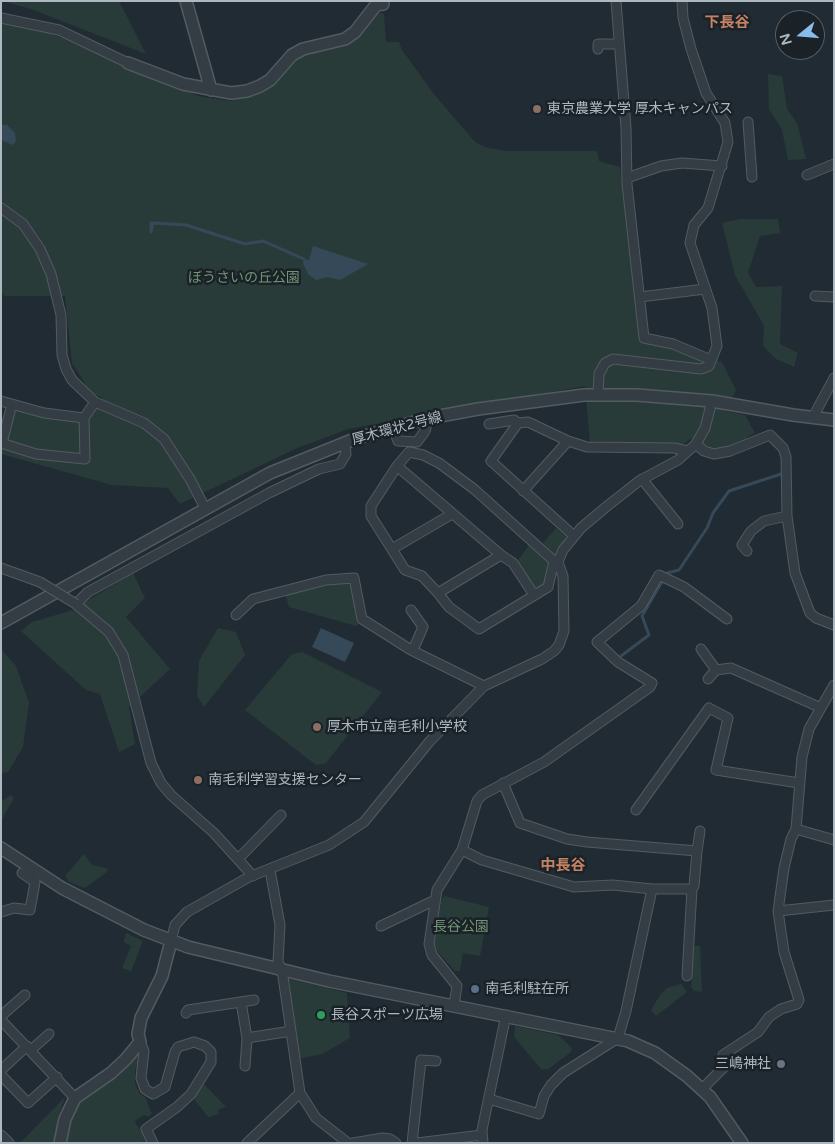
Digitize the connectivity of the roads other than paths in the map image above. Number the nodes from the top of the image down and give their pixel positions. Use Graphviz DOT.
graph roads {
  1 [pos="186,1"];
  2 [pos="616,1"];
  3 [pos="682,1"];
  4 [pos="383,4"];
  5 [pos="1,18"];
  6 [pos="597,44"];
  7 [pos="618,44"];
  8 [pos="128,62"];
  9 [pos="211,90"];
  10 [pos="748,122"];
  11 [pos="834,164"];
  12 [pos="722,166"];
  13 [pos="807,175"];
  14 [pos="752,177"];
  15 [pos="627,178"];
  16 [pos="1,208"];
  17 [pos="705,289"];
  18 [pos="815,296"];
  19 [pos="640,297"];
  20 [pos="834,297"];
  21 [pos="711,360"];
  22 [pos="834,378"];
  23 [pos="598,395"];
  24 [pos="1,401"];
  25 [pos="712,401"];
  26 [pos="95,402"];
  27 [pos="12,404"];
  28 [pos="814,417"];
  29 [pos="84,418"];
  30 [pos="429,418"];
  31 [pos="834,420"];
  32 [pos="518,423"];
  33 [pos="490,424"];
  34 [pos="393,429"];
  35 [pos="568,441"];
  36 [pos="1,443"];
  37 [pos="345,443"];
  38 [pos="696,444"];
  39 [pos="688,452"];
  40 [pos="397,466"];
  41 [pos="642,479"];
  42 [pos="523,491"];
  43 [pos="205,508"];
  44 [pos="452,514"];
  45 [pos="787,516"];
  46 [pos="672,522"];
  47 [pos="574,536"];
  48 [pos="392,549"];
  49 [pos="747,551"];
  50 [pos="501,555"];
  51 [pos="556,562"];
  52 [pos="1,568"];
  53 [pos="438,593"];
  54 [pos="534,595"];
  55 [pos="76,604"];
  56 [pos="411,610"];
  57 [pos="236,615"];
  58 [pos="728,620"];
  59 [pos="1,623"];
  60 [pos="834,625"];
  61 [pos="701,649"];
  62 [pos="413,650"];
  63 [pos="716,670"];
  64 [pos="708,679"];
  65 [pos="834,685"];
  66 [pos="484,686"];
  67 [pos="819,706"];
  68 [pos="503,783"];
  69 [pos="800,783"];
  70 [pos="641,806"];
  71 [pos="281,815"];
  72 [pos="546,822"];
  73 [pos="796,829"];
  74 [pos="543,831"];
  75 [pos="700,831"];
  76 [pos="639,836"];
  77 [pos="834,840"];
  78 [pos="639,846"];
  79 [pos="1,848"];
  80 [pos="462,850"];
  81 [pos="697,851"];
  82 [pos="238,858"];
  83 [pos="270,870"];
  84 [pos="22,873"];
  85 [pos="253,876"];
  86 [pos="652,889"];
  87 [pos="692,889"];
  88 [pos="435,900"];
  89 [pos="834,905"];
  90 [pos="778,910"];
  91 [pos="1,912"];
  92 [pos="387,924"];
  93 [pos="171,941"];
  94 [pos="282,970"];
  95 [pos="687,976"];
  96 [pos="25,995"];
  97 [pos="254,1000"];
  98 [pos="241,1002"];
  99 [pos="454,1005"];
  100 [pos="186,1013"];
  101 [pos="506,1015"];
  102 [pos="1,1016"];
  103 [pos="1,1020"];
  104 [pos="291,1031"];
  105 [pos="49,1034"];
  106 [pos="247,1038"];
  107 [pos="618,1038"];
  108 [pos="140,1042"];
  109 [pos="30,1048"];
  110 [pos="436,1062"];
  111 [pos="245,1066"];
  112 [pos="1,1070"];
  113 [pos="1,1075"];
  114 [pos="57,1077"];
  115 [pos="702,1089"];
  116 [pos="300,1094"];
  117 [pos="75,1098"];
  118 [pos="489,1099"];
  119 [pos="1,1135"];
  120 [pos="482,1139"];
  121 [pos="9,1143"];
  122 [pos="60,1143"];
  123 [pos="153,1143"];
  124 [pos="247,1143"];
  125 [pos="348,1143"];
  126 [pos="353,1143"];
  127 [pos="396,1143"];
  128 [pos="412,1143"];
  129 [pos="417,1143"];
  130 [pos="742,1143"];
  1 -- 9 [label="street"];
  2 -- 7 [label="street"];
  3 -- 12 [label="street"];
  4 -- 9 [label="street"];
  5 -- 8 [label="street"];
  6 -- 7 [label="street"];
  7 -- 15 [label="street"];
  8 -- 9 [label="street"];
  10 -- 14 [label="street"];
  11 -- 13 [label="street"];
  12 -- 15 [label="street"];
  12 -- 17 [label="street"];
  15 -- 19 [label="street"];
  16 -- 26 [label="street"];
  17 -- 19 [label="street"];
  17 -- 21 [label="street"];
  18 -- 20 [label="street"];
  19 -- 21 [label="street"];
  21 -- 23 [label="street"];
  22 -- 28 [label="street"];
  23 -- 25 [label="street, 厚木環状2号線"];
  23 -- 30 [label="street, 厚木環状2号線"];
  24 -- 27 [label="street"];
  25 -- 28 [label="street, 厚木環状2号線"];
  25 -- 38 [label="street"];
  26 -- 29 [label="street"];
  26 -- 43 [label="street"];
  27 -- 29 [label="street"];
  27 -- 36 [label="street"];
  28 -- 31 [label="street, 厚木環状2号線"];
  29 -- 36 [label="street"];
  30 -- 34 [label="street, 厚木環状2号線"];
  30 -- 34 [label="street"];
  32 -- 33 [label="street"];
  32 -- 35 [label="street"];
  32 -- 42 [label="street"];
  34 -- 37 [label="street, 厚木環状2号線"];
  35 -- 39 [label="street"];
  35 -- 42 [label="street"];
  37 -- 43 [label="street, 厚木環状2号線"];
  37 -- 55 [label="street"];
  38 -- 39 [label="street"];
  38 -- 45 [label="street"];
  39 -- 41 [label="street"];
  40 -- 44 [label="street"];
  40 -- 48 [label="street"];
  40 -- 51 [label="street"];
  41 -- 46 [label="street"];
  41 -- 47 [label="street"];
  42 -- 47 [label="street"];
  43 -- 59 [label="street, 厚木環状2号線"];
  44 -- 48 [label="street"];
  44 -- 50 [label="street"];
  45 -- 49 [label="street"];
  45 -- 60 [label="street"];
  47 -- 51 [label="street"];
  48 -- 53 [label="street"];
  50 -- 53 [label="street"];
  50 -- 54 [label="street"];
  51 -- 54 [label="street"];
  51 -- 66 [label="street"];
  52 -- 55 [label="street, bridge"];
  53 -- 54 [label="street"];
  55 -- 82 [label="street"];
  56 -- 62 [label="street"];
  57 -- 62 [label="street"];
  58 -- 68 [label="street"];
  61 -- 63 [label="street"];
  62 -- 66 [label="street"];
  63 -- 64 [label="street"];
  63 -- 67 [label="street"];
  65 -- 67 [label="street"];
  66 -- 83 [label="street"];
  67 -- 69 [label="street"];
  68 -- 74 [label="street"];
  68 -- 80 [label="street"];
  69 -- 70 [label="street"];
  69 -- 73 [label="street"];
  71 -- 82 [label="street"];
  72 -- 74 [label="street"];
  73 -- 77 [label="street"];
  73 -- 90 [label="street"];
  74 -- 78 [label="street"];
  75 -- 81 [label="street"];
  76 -- 78 [label="street"];
  78 -- 81 [label="street"];
  79 -- 93 [label="street"];
  80 -- 86 [label="street"];
  80 -- 88 [label="street"];
  81 -- 87 [label="street"];
  82 -- 85 [label="street"];
  83 -- 85 [label="street"];
  83 -- 94 [label="street"];
  84 -- 91 [label="street"];
  85 -- 93 [label="street"];
  86 -- 87 [label="street"];
  86 -- 107 [label="street"];
  87 -- 95 [label="street"];
  88 -- 92 [label="street"];
  88 -- 99 [label="street"];
  89 -- 90 [label="street"];
  90 -- 115 [label="street"];
  93 -- 94 [label="street"];
  93 -- 108 [label="street"];
  94 -- 99 [label="street"];
  94 -- 104 [label="street"];
  96 -- 102 [label="street"];
  97 -- 98 [label="street"];
  98 -- 100 [label="street"];
  98 -- 106 [label="street"];
  99 -- 101 [label="street"];
  101 -- 107 [label="street"];
  101 -- 118 [label="street"];
  103 -- 109 [label="street"];
  104 -- 106 [label="street"];
  104 -- 116 [label="street"];
  105 -- 109 [label="street"];
  106 -- 111 [label="street"];
  107 -- 115 [label="street"];
  107 -- 118 [label="street"];
  108 -- 117 [label="street"];
  108 -- 123 [label="street"];
  109 -- 112 [label="street"];
  109 -- 114 [label="street"];
  110 -- 128 [label="street"];
  113 -- 114 [label="street"];
  114 -- 117 [label="street"];
  115 -- 130 [label="street"];
  116 -- 124 [label="street"];
  116 -- 125 [label="street"];
  117 -- 122 [label="street"];
  118 -- 120 [label="street"];
  119 -- 121 [label="street"];
  120 -- 129 [label="street"];
  126 -- 127 [label="street"];
}
